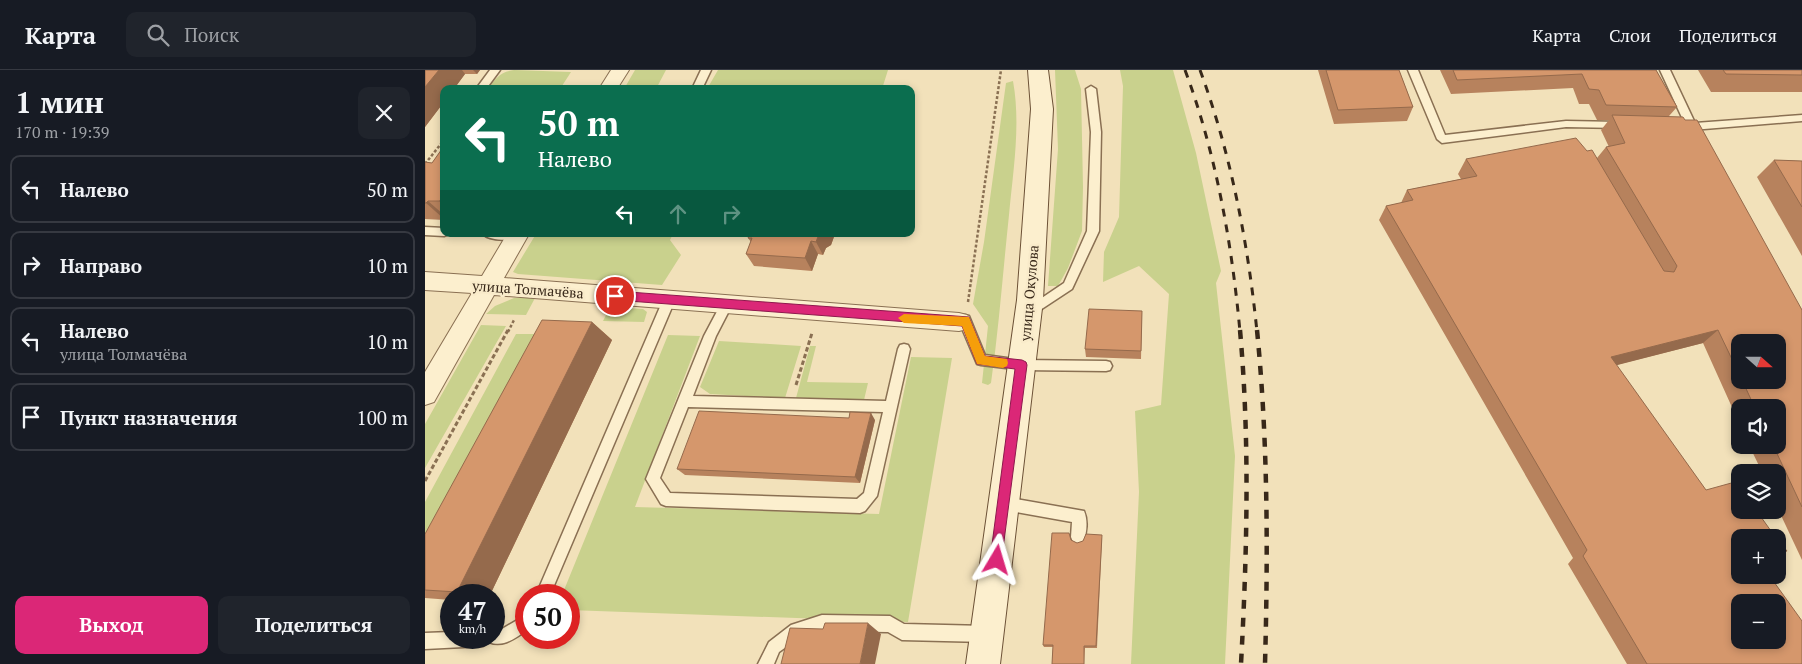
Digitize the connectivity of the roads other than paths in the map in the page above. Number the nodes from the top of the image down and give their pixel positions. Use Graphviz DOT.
graph roads {
  1 [pos="495,70"];
  2 [pos="619,70"];
  3 [pos="706,70"];
  4 [pos="1037,70"];
  5 [pos="1413,70"];
  6 [pos="1665,70"];
  7 [pos="484,85"];
  8 [pos="610,85"];
  9 [pos="699,85"];
  10 [pos="1091,89"];
  11 [pos="1802,118"];
  12 [pos="1634,126"];
  13 [pos="1673,126"];
  14 [pos="1692,127"];
  15 [pos="425,231"];
  16 [pos="440,232"];
  17 [pos="515,237"];
  18 [pos="425,281"];
  19 [pos="488,286"];
  20 [pos="669,300"];
  21 [pos="726,305"];
  22 [pos="1028,313"];
  23 [pos="962,321"];
  24 [pos="904,349"];
  25 [pos="1022,365"];
  26 [pos="1106,366"];
  27 [pos="425,394"];
  28 [pos="684,401"];
  29 [pos="890,407"];
  30 [pos="1004,504"];
  31 [pos="1079,537"];
  32 [pos="548,584"];
  33 [pos="987,634"];
  34 [pos="440,640"];
  35 [pos="425,641"];
  36 [pos="766,664"];
  37 [pos="983,664"];
  1 -- 7 [label="lane"];
  2 -- 8 [label="street"];
  3 -- 9 [label="lane"];
  4 -- 22 [label="main road, улица Окулова"];
  5 -- 12 [label="lane"];
  6 -- 14 [label="lane"];
  10 -- 22 [label="lane"];
  11 -- 14 [label="lane"];
  13 -- 14 [label="lane"];
  15 -- 16 [label="lane"];
  17 -- 19 [label="street"];
  18 -- 19 [label="street, улица Толмачёва"];
  19 -- 20 [label="street, улица Толмачёва"];
  19 -- 27 [label="street"];
  20 -- 21 [label="street, улица Толмачёва"];
  20 -- 32 [label="lane"];
  21 -- 23 [label="street, улица Толмачёва"];
  21 -- 28 [label="lane"];
  22 -- 25 [label="main road, улица Окулова"];
  23 -- 25 [label="lane"];
  24 -- 29 [label="lane"];
  25 -- 26 [label="lane"];
  25 -- 30 [label="main road, улица Окулова"];
  28 -- 29 [label="lane"];
  28 -- 29 [label="lane"];
  30 -- 31 [label="lane"];
  30 -- 33 [label="main road, улица Окулова"];
  33 -- 36 [label="lane"];
  33 -- 37 [label="main road, улица Окулова"];
  34 -- 35 [label="lane"];
}
